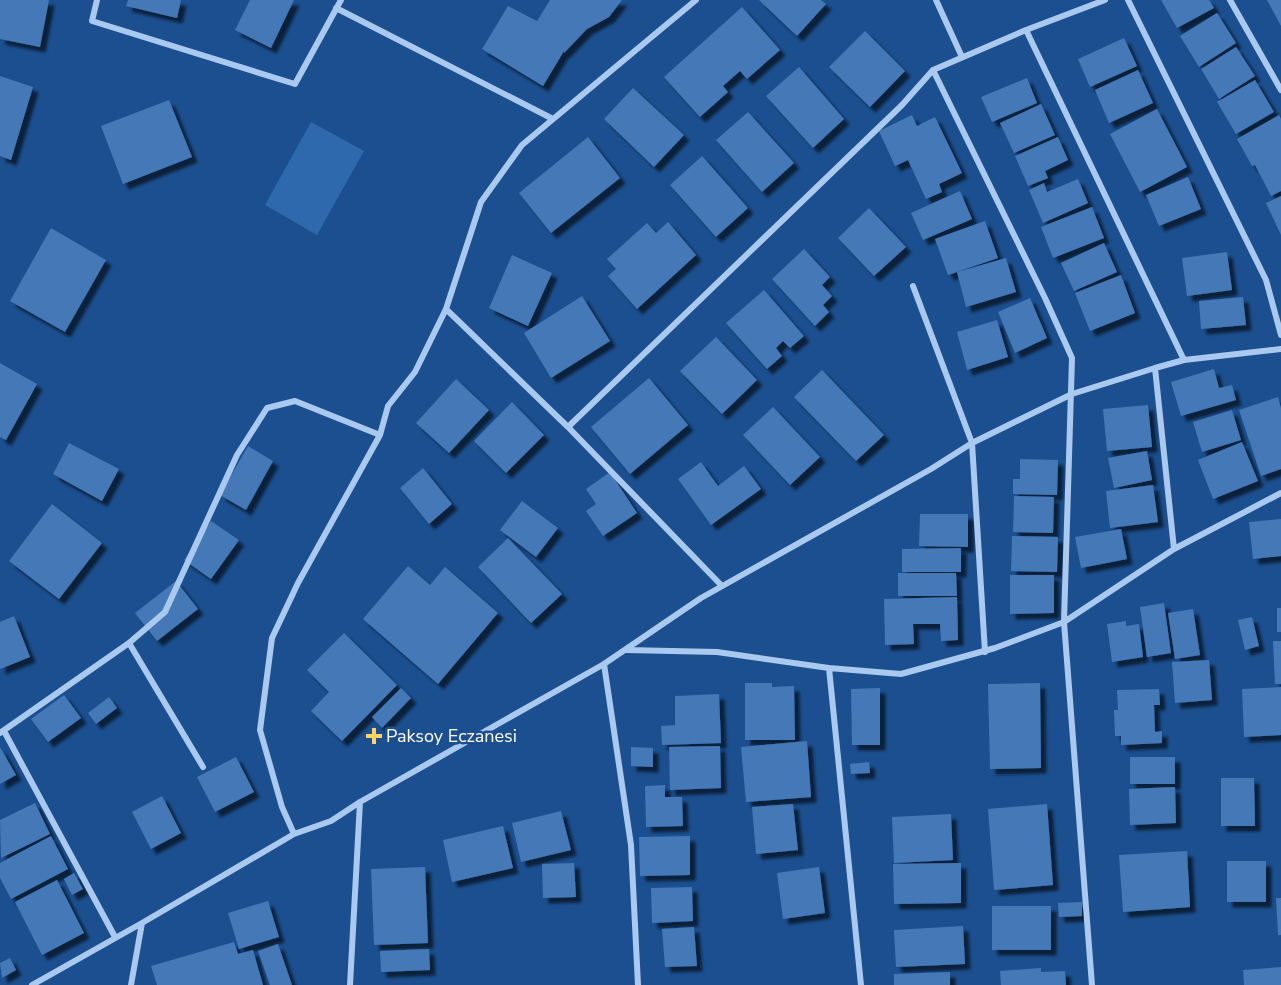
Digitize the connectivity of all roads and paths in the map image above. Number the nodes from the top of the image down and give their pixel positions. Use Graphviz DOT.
graph roads {
  1 [pos="98,0"];
  2 [pos="341,0"];
  3 [pos="696,0"];
  4 [pos="936,0"];
  5 [pos="1105,0"];
  6 [pos="1128,0"];
  7 [pos="1230,0"];
  8 [pos="336,8"];
  9 [pos="1026,30"];
  10 [pos="962,57"];
  11 [pos="933,70"];
  12 [pos="1281,90"];
  13 [pos="553,119"];
  14 [pos="913,286"];
  15 [pos="446,309"];
  16 [pos="1281,335"];
  17 [pos="1281,349"];
  18 [pos="1184,360"];
  19 [pos="1155,368"];
  20 [pos="1072,394"];
  21 [pos="568,427"];
  22 [pos="380,435"];
  23 [pos="972,443"];
  24 [pos="1281,493"];
  25 [pos="1174,549"];
  26 [pos="722,586"];
  27 [pos="1064,622"];
  28 [pos="129,643"];
  29 [pos="626,650"];
  30 [pos="985,652"];
  31 [pos="604,664"];
  32 [pos="829,668"];
  33 [pos="2,732"];
  34 [pos="203,767"];
  35 [pos="360,802"];
  36 [pos="294,834"];
  37 [pos="142,923"];
  38 [pos="115,937"];
  39 [pos="32,985"];
  40 [pos="131,985"];
  41 [pos="350,985"];
  42 [pos="638,985"];
  43 [pos="861,985"];
  44 [pos="1092,985"];
  1 -- 8 [label="street"];
  2 -- 8 [label="street"];
  3 -- 13 [label="street"];
  4 -- 10 [label="street"];
  5 -- 9 [label="street"];
  6 -- 16 [label="street"];
  7 -- 12 [label="street"];
  8 -- 13 [label="street"];
  9 -- 10 [label="street"];
  9 -- 18 [label="street"];
  10 -- 11 [label="street"];
  11 -- 20 [label="street"];
  11 -- 21 [label="street"];
  13 -- 15 [label="street"];
  14 -- 23 [label="street"];
  15 -- 21 [label="street"];
  15 -- 22 [label="street"];
  17 -- 18 [label="street"];
  18 -- 19 [label="street"];
  19 -- 20 [label="street"];
  19 -- 25 [label="street"];
  20 -- 23 [label="street"];
  20 -- 27 [label="street"];
  21 -- 26 [label="street"];
  22 -- 28 [label="street"];
  22 -- 36 [label="street"];
  23 -- 26 [label="street"];
  23 -- 30 [label="street"];
  24 -- 25 [label="street"];
  25 -- 27 [label="street"];
  26 -- 29 [label="street"];
  27 -- 30 [label="street"];
  27 -- 44 [label="street"];
  28 -- 33 [label="street"];
  28 -- 34 [label="street"];
  29 -- 31 [label="street"];
  29 -- 32 [label="street"];
  30 -- 32 [label="street"];
  31 -- 35 [label="street"];
  31 -- 42 [label="street"];
  32 -- 43 [label="street"];
  33 -- 38 [label="street"];
  35 -- 36 [label="street"];
  35 -- 41 [label="street"];
  36 -- 37 [label="street"];
  37 -- 38 [label="street"];
  37 -- 40 [label="street"];
  38 -- 39 [label="street"];
}
